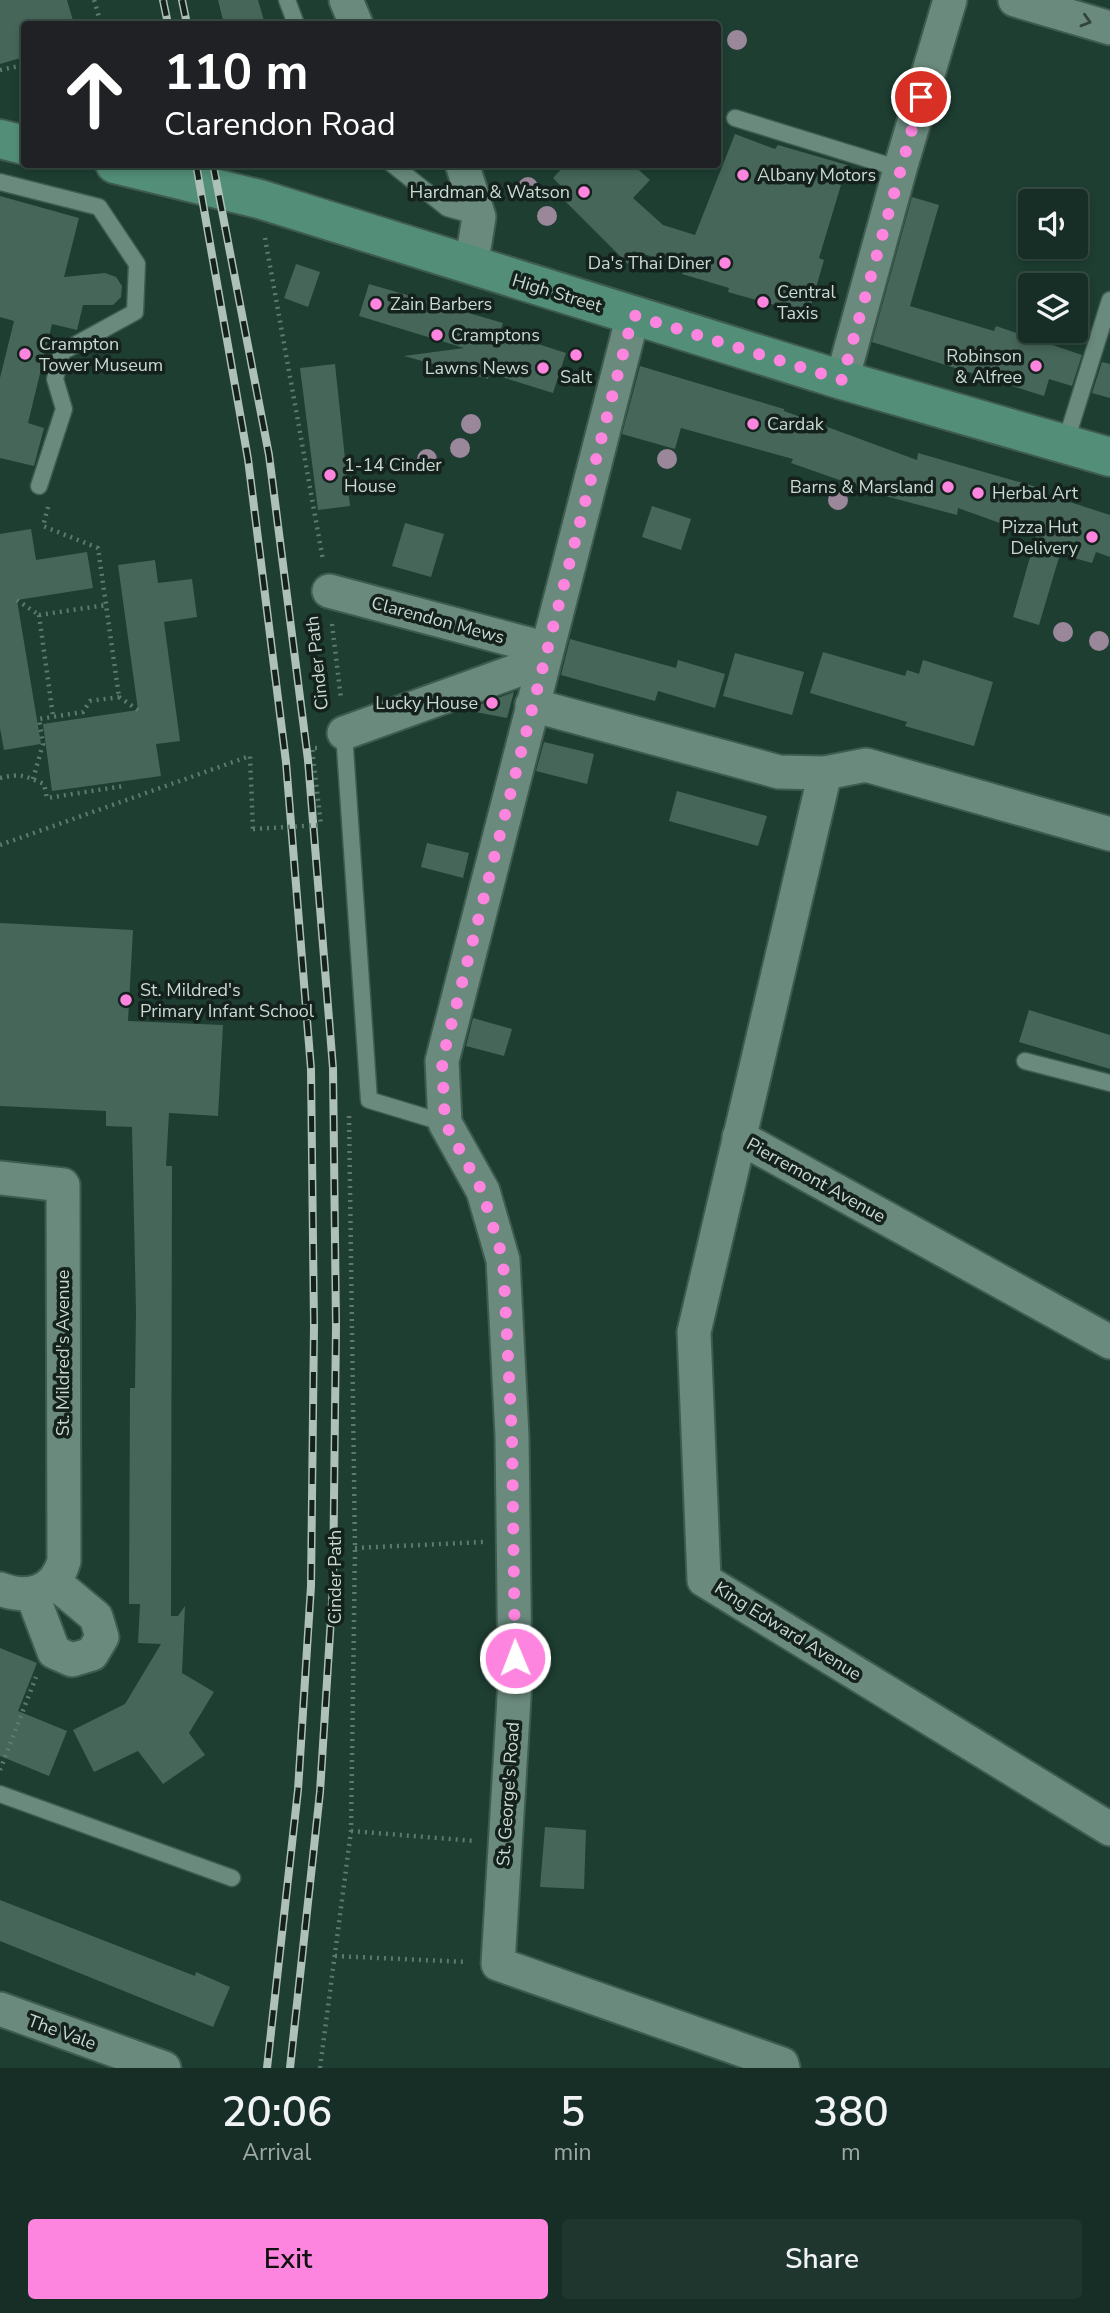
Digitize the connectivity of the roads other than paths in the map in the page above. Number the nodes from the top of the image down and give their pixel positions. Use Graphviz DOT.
graph roads {
  1 [pos="287,0"];
  2 [pos="346,0"];
  3 [pos="950,0"];
  4 [pos="1015,0"];
  5 [pos="295,21"];
  6 [pos="355,21"];
  7 [pos="1110,29"];
  8 [pos="735,118"];
  9 [pos="0,139"];
  10 [pos="21,144"];
  11 [pos="134,168"];
  12 [pos="397,168"];
  13 [pos="463,168"];
  14 [pos="900,169"];
  15 [pos="0,182"];
  16 [pos="479,217"];
  17 [pos="471,267"];
  18 [pos="1110,300"];
  19 [pos="633,315"];
  20 [pos="842,380"];
  21 [pos="1065,444"];
  22 [pos="1110,457"];
  23 [pos="39,486"];
  24 [pos="329,591"];
  25 [pos="545,655"];
  26 [pos="532,705"];
  27 [pos="344,733"];
  28 [pos="825,773"];
  29 [pos="1110,834"];
  30 [pos="1025,1061"];
  31 [pos="1110,1083"];
  32 [pos="445,1123"];
  33 [pos="739,1137"];
  34 [pos="0,1178"];
  35 [pos="1110,1342"];
  36 [pos="43,1588"];
  37 [pos="0,1589"];
  38 [pos="0,1794"];
  39 [pos="1110,1829"];
  40 [pos="232,1878"];
  41 [pos="0,2009"];
  42 [pos="164,2068"];
  43 [pos="783,2068"];
  1 -- 5 [label="lane"];
  2 -- 6 [label="street"];
  3 -- 14 [label="street"];
  4 -- 7 [label="street, one-way"];
  8 -- 14 [label="lane"];
  9 -- 10 [label="main road"];
  11 -- 17 [label="main road, High Street"];
  12 -- 16 [label="lane"];
  13 -- 16 [label="street"];
  14 -- 20 [label="street"];
  15 -- 23 [label="lane"];
  16 -- 17 [label="street"];
  17 -- 19 [label="main road, High Street"];
  18 -- 21 [label="lane"];
  19 -- 20 [label="main road, High Street"];
  19 -- 25 [label="street"];
  20 -- 21 [label="main road, High Street"];
  21 -- 22 [label="main road, High Street"];
  24 -- 25 [label="street, Clarendon Mews"];
  25 -- 26 [label="street"];
  25 -- 27 [label="street"];
  26 -- 28 [label="street"];
  26 -- 32 [label="street"];
  27 -- 32 [label="lane"];
  28 -- 29 [label="street"];
  28 -- 33 [label="street, Pierremont Avenue"];
  30 -- 31 [label="lane"];
  32 -- 43 [label="street, St. George's Road"];
  33 -- 35 [label="street, Pierremont Avenue"];
  33 -- 39 [label="street, King Edward Avenue"];
  34 -- 36 [label="street, St. Mildred's Avenue"];
  36 -- 36 [label="street"];
  36 -- 37 [label="street"];
  38 -- 40 [label="lane"];
  41 -- 42 [label="street, The Vale"];
}
